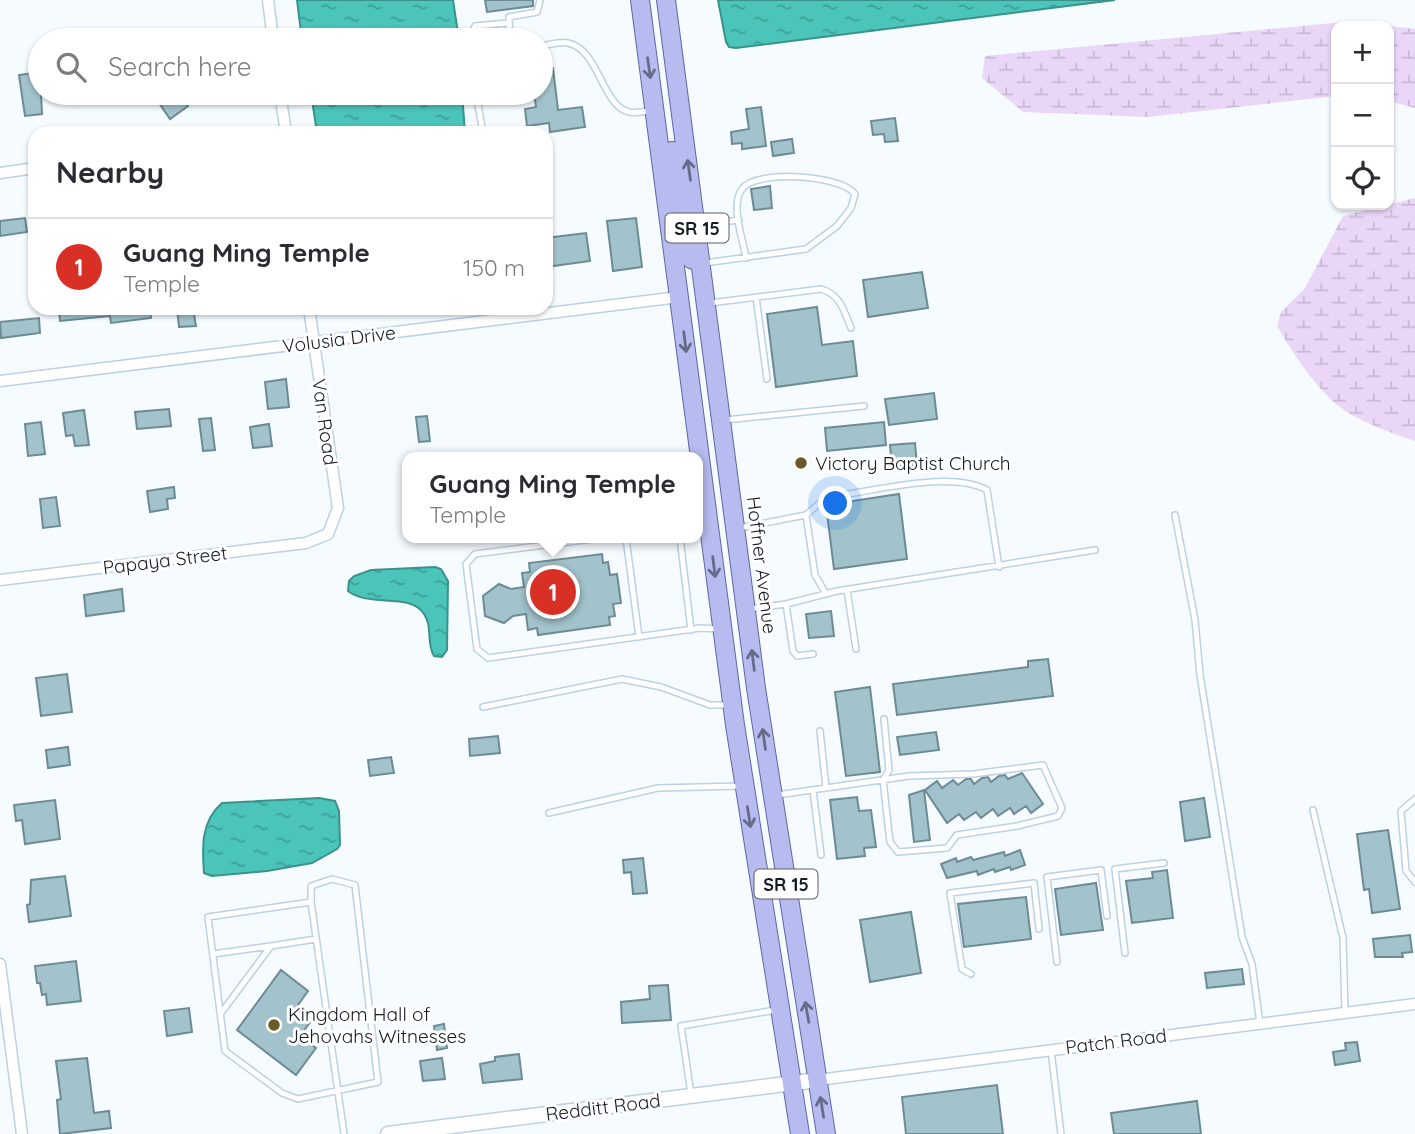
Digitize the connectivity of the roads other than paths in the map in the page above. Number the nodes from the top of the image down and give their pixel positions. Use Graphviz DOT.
graph roads {
  1 [pos="268,0"];
  2 [pos="540,0"];
  3 [pos="640,0"];
  4 [pos="666,0"];
  5 [pos="507,23"];
  6 [pos="272,28"];
  7 [pos="474,28"];
  8 [pos="508,28"];
  9 [pos="553,44"];
  10 [pos="282,105"];
  11 [pos="478,105"];
  12 [pos="654,110"];
  13 [pos="285,126"];
  14 [pos="482,126"];
  15 [pos="28,169"];
  16 [pos="0,173"];
  17 [pos="739,220"];
  18 [pos="696,225"];
  19 [pos="747,258"];
  20 [pos="701,263"];
  21 [pos="756,297"];
  22 [pos="679,298"];
  23 [pos="707,304"];
  24 [pos="553,309"];
  25 [pos="310,315"];
  26 [pos="497,315"];
  27 [pos="851,327"];
  28 [pos="314,342"];
  29 [pos="767,379"];
  30 [pos="0,381"];
  31 [pos="864,406"];
  32 [pos="722,420"];
  33 [pos="696,452"];
  34 [pos="806,515"];
  35 [pos="1175,515"];
  36 [pos="704,525"];
  37 [pos="736,528"];
  38 [pos="328,534"];
  39 [pos="561,543"];
  40 [pos="627,543"];
  41 [pos="681,543"];
  42 [pos="1095,550"];
  43 [pos="999,567"];
  44 [pos="0,580"];
  45 [pos="848,590"];
  46 [pos="826,594"];
  47 [pos="786,604"];
  48 [pos="746,610"];
  49 [pos="722,628"];
  50 [pos="691,630"];
  51 [pos="639,637"];
  52 [pos="856,649"];
  53 [pos="813,654"];
  54 [pos="732,705"];
  55 [pos="483,707"];
  56 [pos="884,719"];
  57 [pos="820,731"];
  58 [pos="883,780"];
  59 [pos="745,786"];
  60 [pos="826,788"];
  61 [pos="813,790"];
  62 [pos="773,796"];
  63 [pos="1415,799"];
  64 [pos="1313,810"];
  65 [pos="549,813"];
  66 [pos="821,855"];
  67 [pos="1164,863"];
  68 [pos="1415,882"];
  69 [pos="311,902"];
  70 [pos="1107,916"];
  71 [pos="1039,929"];
  72 [pos="316,940"];
  73 [pos="271,946"];
  74 [pos="1125,953"];
  75 [pos="213,954"];
  76 [pos="1056,962"];
  77 [pos="0,964"];
  78 [pos="971,974"];
  79 [pos="1415,1005"];
  80 [pos="779,1010"];
  81 [pos="221,1013"];
  82 [pos="1345,1013"];
  83 [pos="1260,1024"];
  84 [pos="1051,1050"];
  85 [pos="818,1080"];
  86 [pos="791,1083"];
  87 [pos="338,1093"];
  88 [pos="691,1096"];
  89 [pos="22,1134"];
  90 [pos="344,1134"];
  91 [pos="388,1134"];
  92 [pos="800,1134"];
  93 [pos="826,1134"];
  94 [pos="1062,1134"];
  1 -- 6 [label="street"];
  2 -- 5 [label="lane"];
  3 -- 12 [label="main road, SR 15, one-way"];
  18 -- 4 [label="main road, Hoffner Avenue / SR 15, one-way"];
  5 -- 7 [label="lane"];
  5 -- 8 [label="lane"];
  9 -- 12 [label="lane"];
  10 -- 13 [label="street"];
  11 -- 14 [label="lane"];
  12 -- 20 [label="main road"];
  12 -- 22 [label="main road, SR 15"];
  15 -- 16 [label="street"];
  17 -- 18 [label="lane"];
  17 -- 19 [label="lane"];
  17 -- 19 [label="lane"];
  18 -- 20 [label="main road, Hoffner Avenue / SR 15"];
  19 -- 20 [label="lane"];
  20 -- 23 [label="main road, Hoffner Avenue / SR 15"];
  21 -- 23 [label="lane"];
  21 -- 27 [label="lane"];
  21 -- 29 [label="lane"];
  22 -- 24 [label="street, Volusia Drive"];
  22 -- 32 [label="main road"];
  22 -- 33 [label="main road, SR 15, one-way"];
  23 -- 32 [label="main road, Hoffner Avenue / SR 15"];
  25 -- 28 [label="street, Van Road"];
  26 -- 28 [label="street, Volusia Drive"];
  28 -- 30 [label="street, Volusia Drive"];
  28 -- 38 [label="street, Van Road"];
  31 -- 32 [label="lane"];
  32 -- 37 [label="main road, Hoffner Avenue / SR 15"];
  34 -- 37 [label="lane"];
  34 -- 43 [label="lane"];
  34 -- 46 [label="lane"];
  35 -- 83 [label="lane"];
  36 -- 48 [label="main road"];
  36 -- 49 [label="main road, SR 15, one-way"];
  37 -- 48 [label="main road, Hoffner Avenue / SR 15"];
  38 -- 44 [label="street, Papaya Street"];
  39 -- 51 [label="lane"];
  40 -- 51 [label="lane"];
  41 -- 50 [label="lane"];
  42 -- 43 [label="lane"];
  43 -- 45 [label="lane"];
  45 -- 46 [label="lane"];
  45 -- 52 [label="lane"];
  46 -- 47 [label="lane"];
  47 -- 48 [label="lane"];
  47 -- 53 [label="lane"];
  62 -- 48 [label="main road, Hoffner Avenue / SR 15, one-way"];
  49 -- 50 [label="lane"];
  49 -- 54 [label="main road, SR 15"];
  50 -- 51 [label="lane"];
  54 -- 55 [label="lane"];
  54 -- 59 [label="main road, SR 15"];
  54 -- 62 [label="main road"];
  56 -- 58 [label="lane"];
  57 -- 60 [label="lane"];
  58 -- 58 [label="lane"];
  58 -- 60 [label="lane"];
  59 -- 65 [label="lane"];
  59 -- 80 [label="main road, SR 15, one-way"];
  60 -- 61 [label="lane"];
  61 -- 62 [label="lane"];
  61 -- 66 [label="lane"];
  85 -- 62 [label="main road, Hoffner Avenue / SR 15, one-way"];
  63 -- 68 [label="lane"];
  64 -- 82 [label="lane"];
  67 -- 74 [label="lane"];
  69 -- 72 [label="lane"];
  69 -- 75 [label="lane"];
  69 -- 87 [label="lane"];
  70 -- 76 [label="lane"];
  71 -- 78 [label="lane"];
  72 -- 73 [label="lane"];
  72 -- 87 [label="lane"];
  73 -- 75 [label="lane"];
  73 -- 81 [label="lane"];
  75 -- 81 [label="lane"];
  77 -- 89 [label="street"];
  79 -- 82 [label="street, Patch Road"];
  80 -- 86 [label="main road, SR 15"];
  80 -- 88 [label="lane"];
  81 -- 87 [label="lane"];
  82 -- 83 [label="street, Patch Road"];
  83 -- 84 [label="street, Patch Road"];
  84 -- 85 [label="street, Patch Road"];
  84 -- 94 [label="lane"];
  85 -- 86 [label="street, Redditt Road"];
  93 -- 85 [label="main road, Hoffner Avenue / SR 15, one-way"];
  86 -- 88 [label="street, Redditt Road"];
  86 -- 92 [label="main road, SR 15"];
  87 -- 90 [label="lane"];
  88 -- 91 [label="street, Redditt Road"];
}
